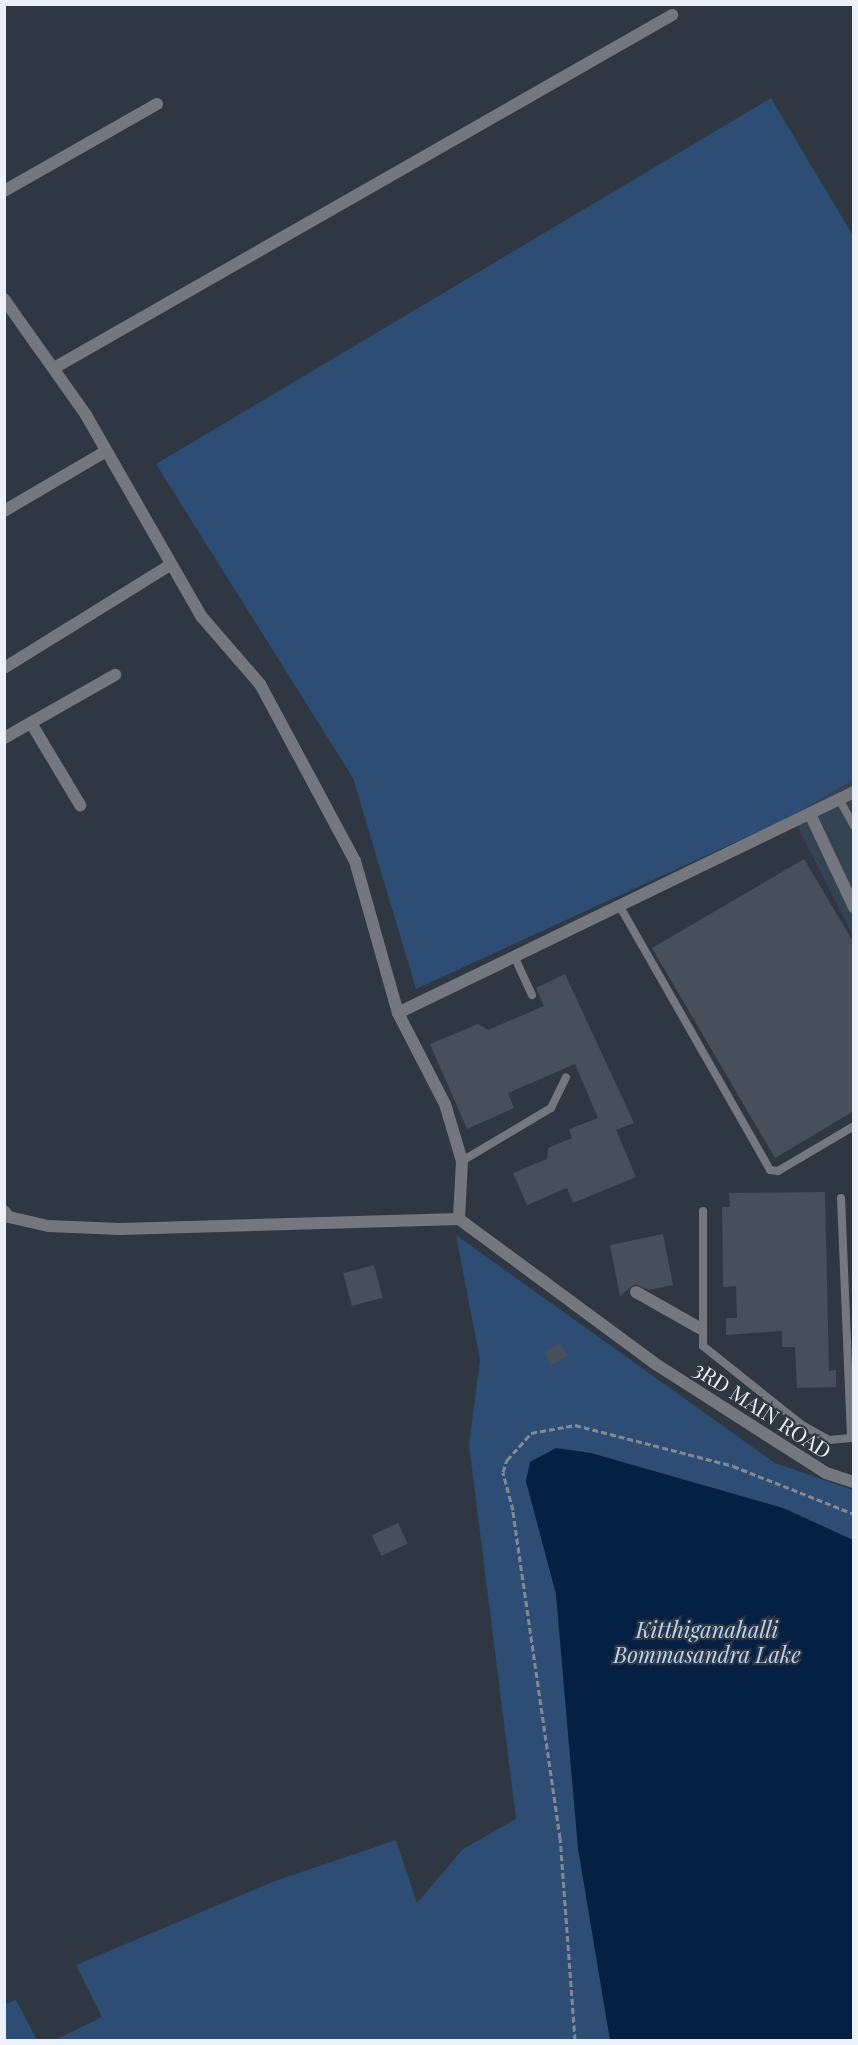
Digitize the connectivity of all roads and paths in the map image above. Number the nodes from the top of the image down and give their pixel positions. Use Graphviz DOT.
graph roads {
  1 [pos="672,15"];
  2 [pos="157,104"];
  3 [pos="4,191"];
  4 [pos="4,299"];
  5 [pos="54,368"];
  6 [pos="103,453"];
  7 [pos="4,511"];
  8 [pos="170,565"];
  9 [pos="4,668"];
  10 [pos="116,675"];
  11 [pos="31,723"];
  12 [pos="4,738"];
  13 [pos="854,792"];
  14 [pos="839,800"];
  15 [pos="80,805"];
  16 [pos="810,814"];
  17 [pos="854,826"];
  18 [pos="619,904"];
  19 [pos="854,908"];
  20 [pos="514,956"];
  21 [pos="532,994"];
  22 [pos="398,1013"];
  23 [pos="566,1077"];
  24 [pos="854,1126"];
  25 [pos="462,1161"];
  26 [pos="841,1198"];
  27 [pos="703,1211"];
  28 [pos="6,1217"];
  29 [pos="459,1219"];
  30 [pos="636,1292"];
  31 [pos="701,1329"];
  32 [pos="852,1438"];
  33 [pos="854,1482"];
  34 [pos="854,1514"];
  35 [pos="575,2040"];
  1 -- 5 [label="street"];
  2 -- 3 [label="street"];
  4 -- 5 [label="street"];
  5 -- 6 [label="street"];
  6 -- 7 [label="street"];
  6 -- 8 [label="street"];
  8 -- 9 [label="street"];
  8 -- 22 [label="street"];
  10 -- 11 [label="street"];
  11 -- 12 [label="street"];
  11 -- 15 [label="street"];
  13 -- 14 [label="street"];
  14 -- 16 [label="street"];
  14 -- 17 [label="lane"];
  16 -- 18 [label="street"];
  16 -- 19 [label="street"];
  18 -- 20 [label="street"];
  18 -- 24 [label="lane"];
  20 -- 21 [label="lane"];
  20 -- 22 [label="street"];
  22 -- 25 [label="street"];
  23 -- 25 [label="lane"];
  25 -- 29 [label="street"];
  26 -- 32 [label="lane"];
  27 -- 31 [label="lane"];
  28 -- 29 [label="street"];
  29 -- 33 [label="street, 3RD MAIN ROAD"];
  30 -- 31 [label="street"];
  31 -- 32 [label="lane"];
  34 -- 35 [label="path"];
}
